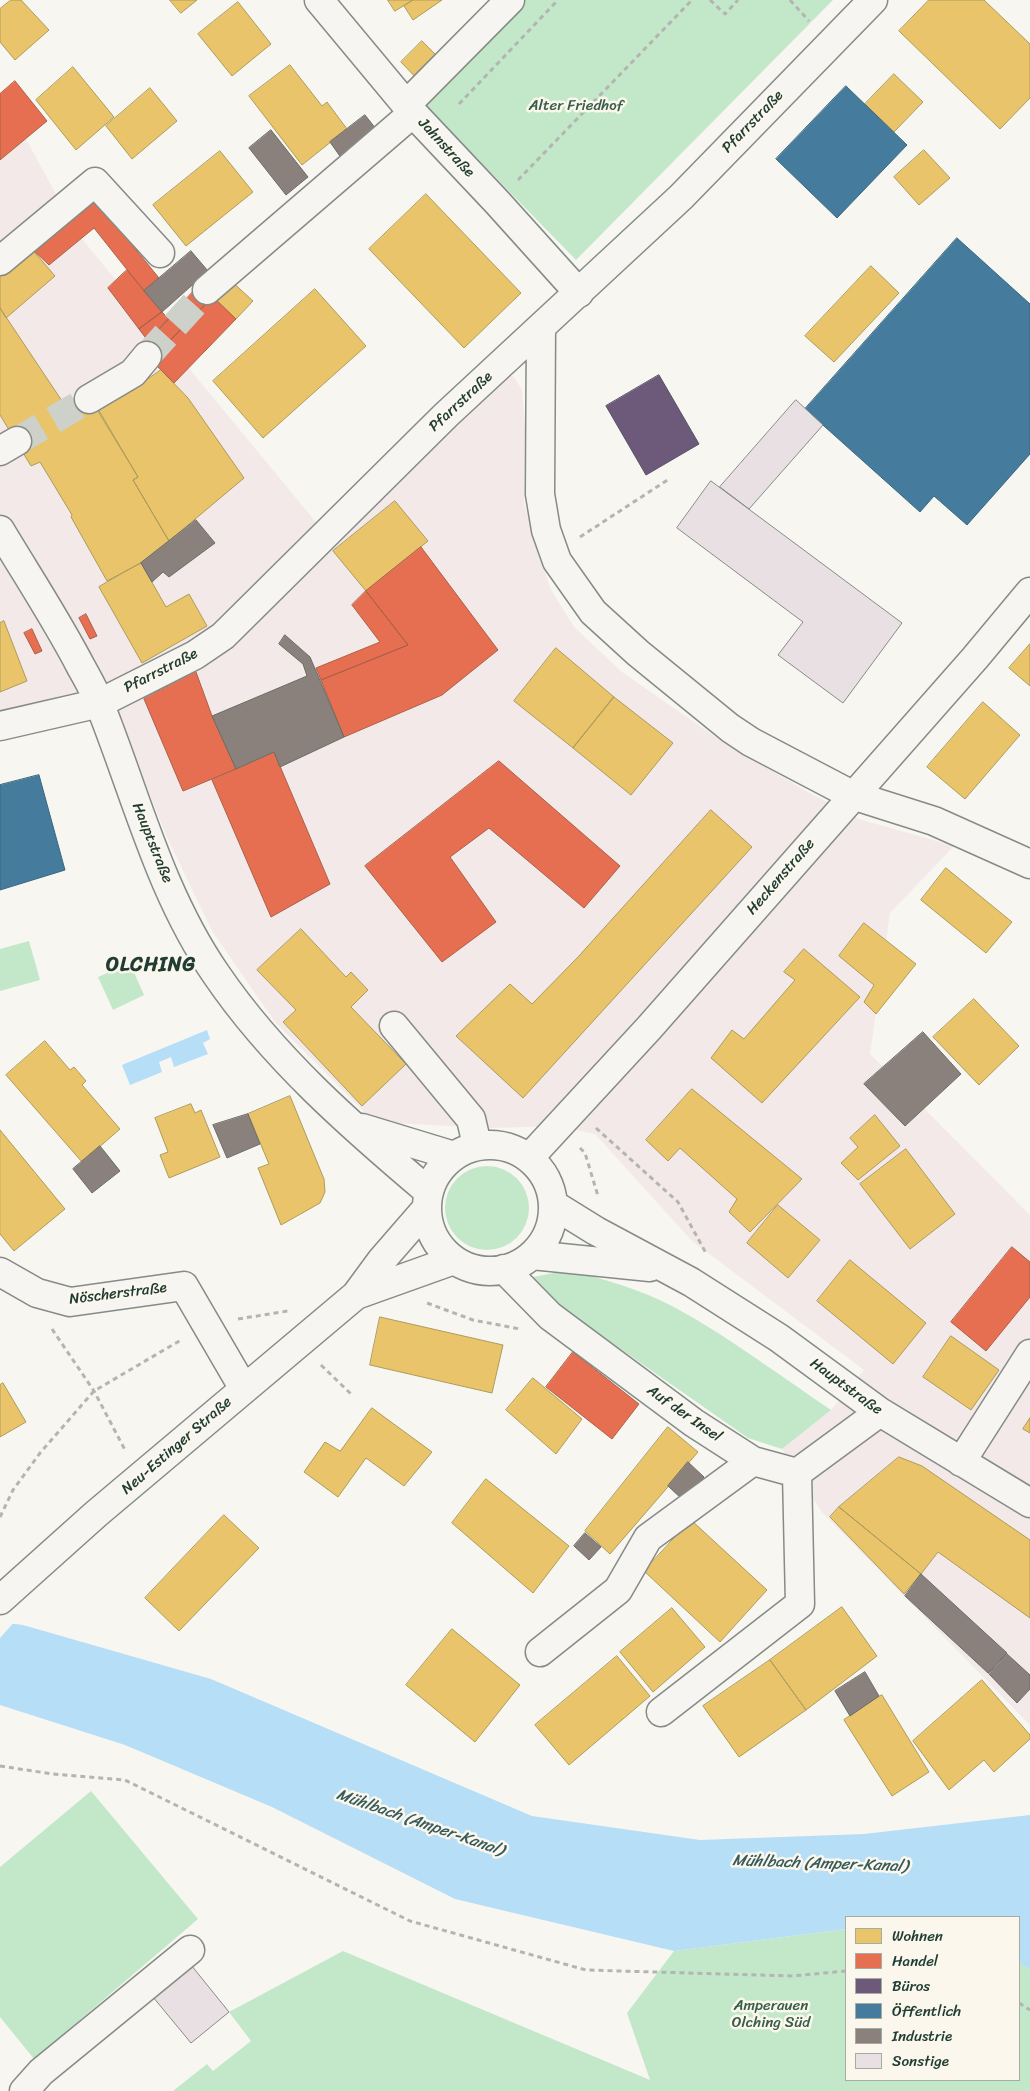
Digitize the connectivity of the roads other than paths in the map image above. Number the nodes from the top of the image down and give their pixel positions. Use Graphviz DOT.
graph roads {
  1 [pos="319,0"];
  2 [pos="510,0"];
  3 [pos="873,0"];
  4 [pos="410,109"];
  5 [pos="160,253"];
  6 [pos="0,261"];
  7 [pos="207,290"];
  8 [pos="579,293"];
  9 [pos="541,328"];
  10 [pos="147,356"];
  11 [pos="90,399"];
  12 [pos="0,530"];
  13 [pos="1030,592"];
  14 [pos="100,703"];
  15 [pos="0,726"];
  16 [pos="852,795"];
  17 [pos="1030,864"];
  18 [pos="394,1026"];
  19 [pos="351,1124"];
  20 [pos="465,1151"];
  21 [pos="529,1158"];
  22 [pos="428,1200"];
  23 [pos="554,1205"];
  24 [pos="532,1255"];
  25 [pos="454,1260"];
  26 [pos="664,1268"];
  27 [pos="504,1270"];
  28 [pos="0,1272"];
  29 [pos="356,1295"];
  30 [pos="1030,1354"];
  31 [pos="244,1388"];
  32 [pos="880,1412"];
  33 [pos="754,1461"];
  34 [pos="961,1462"];
  35 [pos="797,1473"];
  36 [pos="1030,1503"];
  37 [pos="0,1600"];
  38 [pos="540,1652"];
  39 [pos="661,1712"];
  40 [pos="190,1950"];
  41 [pos="24,2091"];
  1 -- 4 [label="street, Jahnstraße"];
  2 -- 4 [label="street"];
  3 -- 8 [label="street, Pfarrstraße"];
  4 -- 7 [label="street"];
  4 -- 8 [label="street, Jahnstraße"];
  5 -- 6 [label="street"];
  8 -- 9 [label="street, Pfarrstraße"];
  9 -- 14 [label="street, Pfarrstraße"];
  9 -- 16 [label="street"];
  10 -- 11 [label="street"];
  12 -- 14 [label="street, Hauptstraße"];
  13 -- 16 [label="street, Heckenstraße"];
  14 -- 15 [label="street, Pfarrstraße"];
  14 -- 19 [label="street, Hauptstraße"];
  16 -- 17 [label="street"];
  16 -- 21 [label="street, Heckenstraße"];
  18 -- 20 [label="street"];
  19 -- 20 [label="street, Hauptstraße"];
  19 -- 22 [label="street, Hauptstraße"];
  20 -- 21 [label="street"];
  20 -- 22 [label="street"];
  21 -- 23 [label="street"];
  22 -- 25 [label="street"];
  22 -- 29 [label="street, Neu-Estinger Straße"];
  23 -- 24 [label="street"];
  23 -- 26 [label="street, Hauptstraße"];
  24 -- 26 [label="street, Hauptstraße"];
  24 -- 27 [label="street"];
  25 -- 27 [label="street"];
  25 -- 29 [label="street, Neu-Estinger Straße"];
  26 -- 32 [label="street, Hauptstraße"];
  27 -- 33 [label="street, Auf der Insel"];
  28 -- 31 [label="street, Nöscherstraße"];
  29 -- 31 [label="street, Neu-Estinger Straße"];
  30 -- 34 [label="street"];
  31 -- 37 [label="street, Neu-Estinger Straße"];
  32 -- 34 [label="street, Hauptstraße"];
  32 -- 35 [label="street"];
  33 -- 35 [label="street, Auf der Insel"];
  33 -- 38 [label="street"];
  34 -- 36 [label="street, Hauptstraße"];
  35 -- 39 [label="street"];
  40 -- 41 [label="street"];
}
